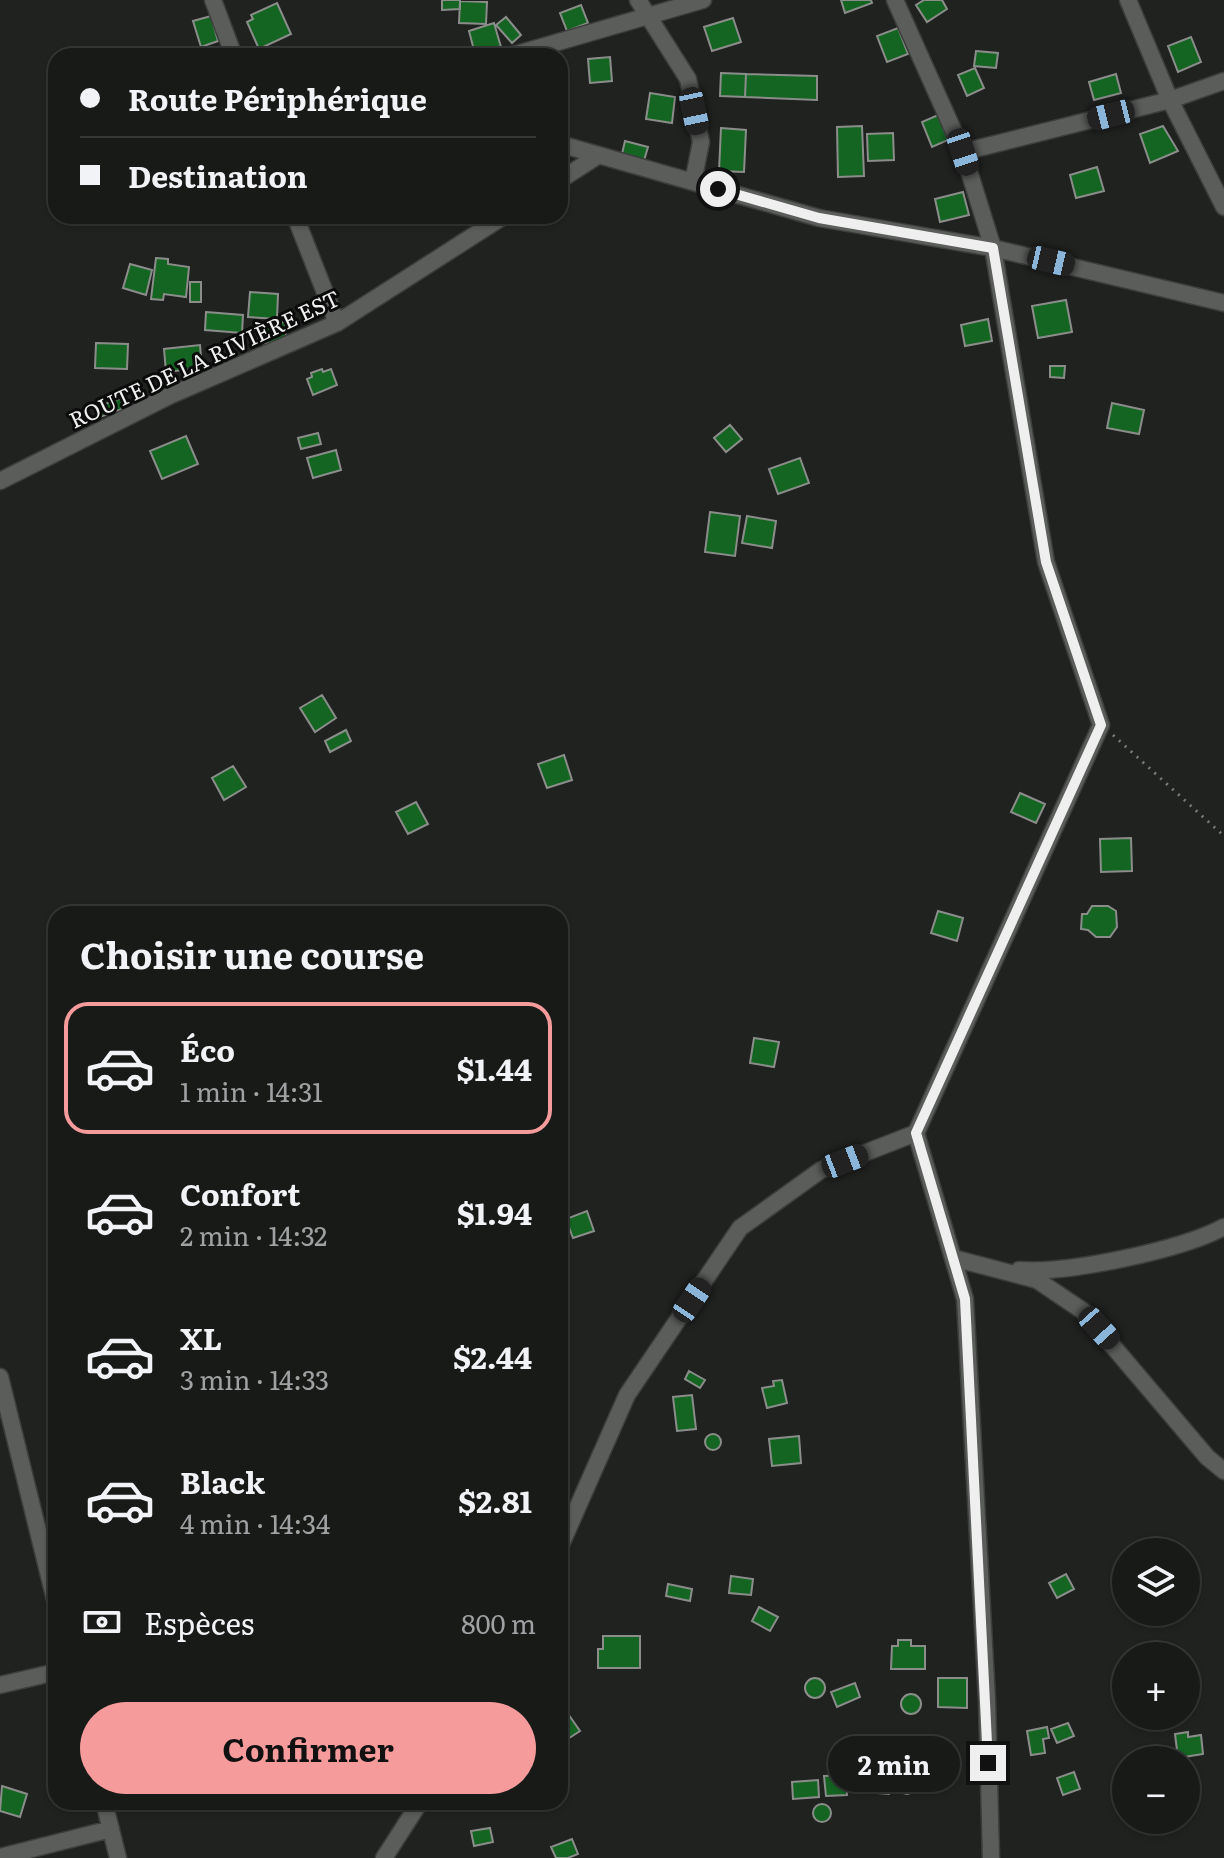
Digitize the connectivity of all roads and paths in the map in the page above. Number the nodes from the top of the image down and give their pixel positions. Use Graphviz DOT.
graph roads {
  1 [pos="213,0"];
  2 [pos="638,0"];
  3 [pos="703,0"];
  4 [pos="895,0"];
  5 [pos="1128,0"];
  6 [pos="647,15"];
  7 [pos="231,48"];
  8 [pos="537,48"];
  9 [pos="1224,81"];
  10 [pos="1170,100"];
  11 [pos="568,146"];
  12 [pos="963,152"];
  13 [pos="599,155"];
  14 [pos="568,175"];
  15 [pos="693,182"];
  16 [pos="1224,207"];
  17 [pos="298,224"];
  18 [pos="492,224"];
  19 [pos="993,248"];
  20 [pos="1224,303"];
  21 [pos="337,323"];
  22 [pos="0,481"];
  23 [pos="1101,725"];
  24 [pos="1224,836"];
  25 [pos="916,1133"];
  26 [pos="1224,1227"];
  27 [pos="953,1258"];
  28 [pos="993,1267"];
  29 [pos="1,1378"];
  30 [pos="1224,1471"];
  31 [pos="568,1529"];
  32 [pos="48,1571"];
  33 [pos="48,1674"];
  34 [pos="0,1685"];
  35 [pos="106,1810"];
  36 [pos="415,1810"];
  37 [pos="111,1829"];
  38 [pos="0,1857"];
  39 [pos="118,1858"];
  40 [pos="384,1858"];
  41 [pos="991,1858"];
  1 -- 7 [label="street"];
  2 -- 6 [label="street"];
  3 -- 6 [label="street"];
  4 -- 12 [label="street"];
  5 -- 10 [label="street"];
  6 -- 8 [label="street"];
  6 -- 15 [label="street"];
  9 -- 10 [label="street"];
  10 -- 12 [label="street"];
  10 -- 16 [label="street"];
  11 -- 13 [label="street"];
  12 -- 19 [label="street"];
  13 -- 14 [label="street"];
  13 -- 15 [label="street"];
  15 -- 19 [label="street"];
  17 -- 21 [label="street"];
  18 -- 21 [label="street, ROUTE DE LA RIVIÈRE EST"];
  19 -- 20 [label="street"];
  19 -- 23 [label="street"];
  21 -- 22 [label="street, ROUTE DE LA RIVIÈRE EST"];
  23 -- 24 [label="path"];
  23 -- 25 [label="street"];
  25 -- 27 [label="street"];
  25 -- 31 [label="street"];
  26 -- 28 [label="street"];
  27 -- 28 [label="street"];
  27 -- 41 [label="street"];
  28 -- 30 [label="street"];
  29 -- 32 [label="street"];
  33 -- 34 [label="street"];
  35 -- 37 [label="street"];
  36 -- 40 [label="street"];
  37 -- 38 [label="street"];
  37 -- 39 [label="street"];
}
